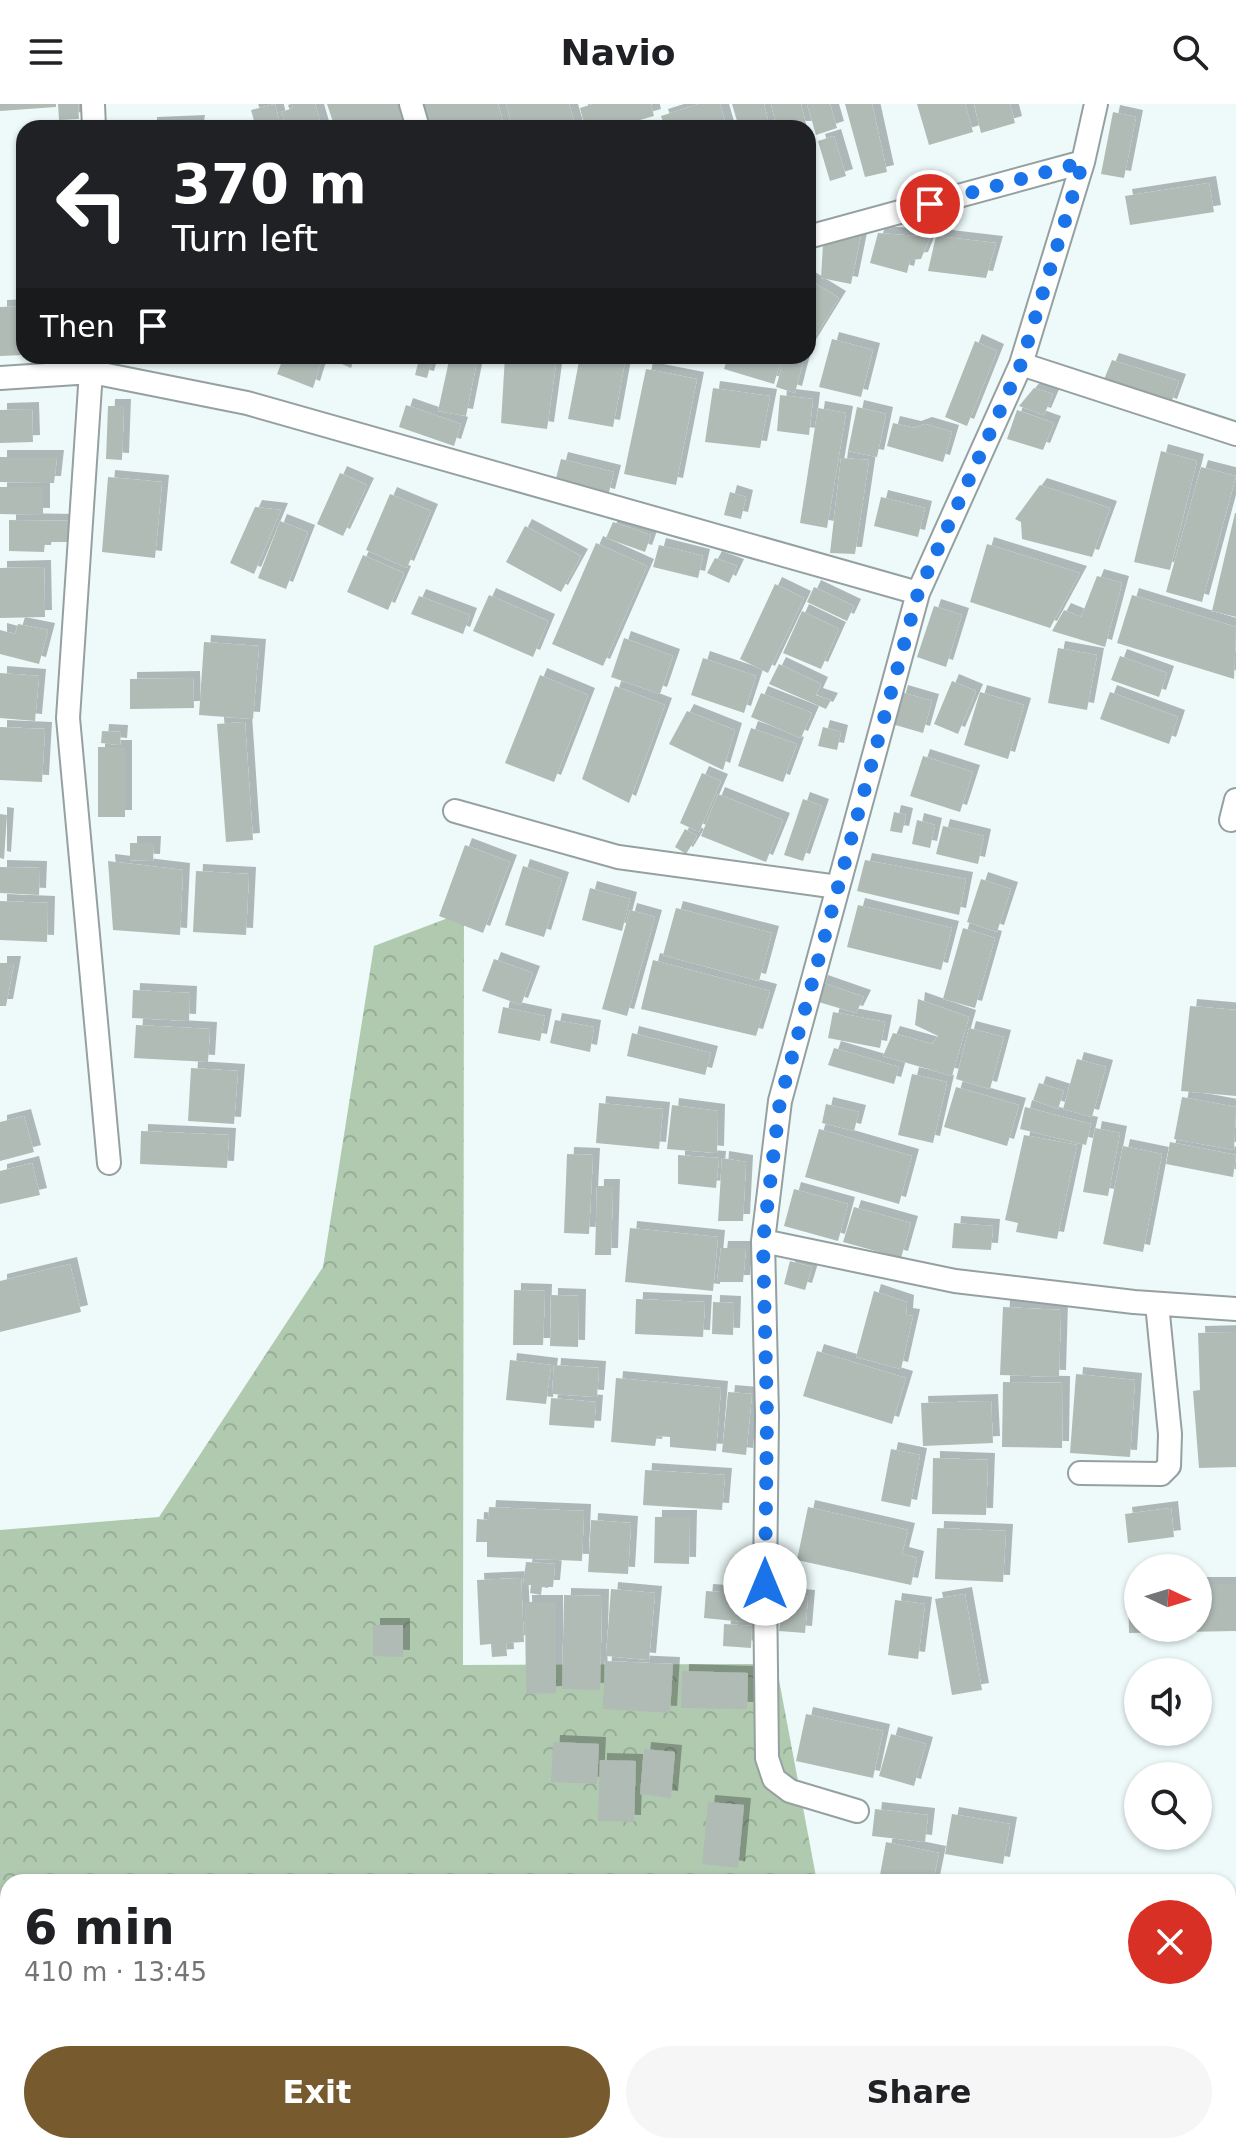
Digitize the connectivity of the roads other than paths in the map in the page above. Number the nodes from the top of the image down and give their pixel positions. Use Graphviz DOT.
graph roads {
  1 [pos="1096,104"];
  2 [pos="1083,162"];
  3 [pos="816,235"];
  4 [pos="92,364"];
  5 [pos="1021,364"];
  6 [pos="0,378"];
  7 [pos="1236,434"];
  8 [pos="918,593"];
  9 [pos="455,811"];
  10 [pos="838,887"];
  11 [pos="109,1163"];
  12 [pos="763,1241"];
  13 [pos="1157,1304"];
  14 [pos="1236,1309"];
  15 [pos="1080,1473"];
  16 [pos="857,1811"];
  1 -- 2 [label="street"];
  2 -- 3 [label="street"];
  2 -- 5 [label="street"];
  4 -- 6 [label="street"];
  4 -- 8 [label="street"];
  4 -- 11 [label="street"];
  5 -- 7 [label="street"];
  5 -- 8 [label="street"];
  8 -- 10 [label="street"];
  9 -- 10 [label="street"];
  10 -- 12 [label="street"];
  12 -- 13 [label="street"];
  12 -- 16 [label="street"];
  13 -- 14 [label="street"];
  13 -- 15 [label="street"];
}
